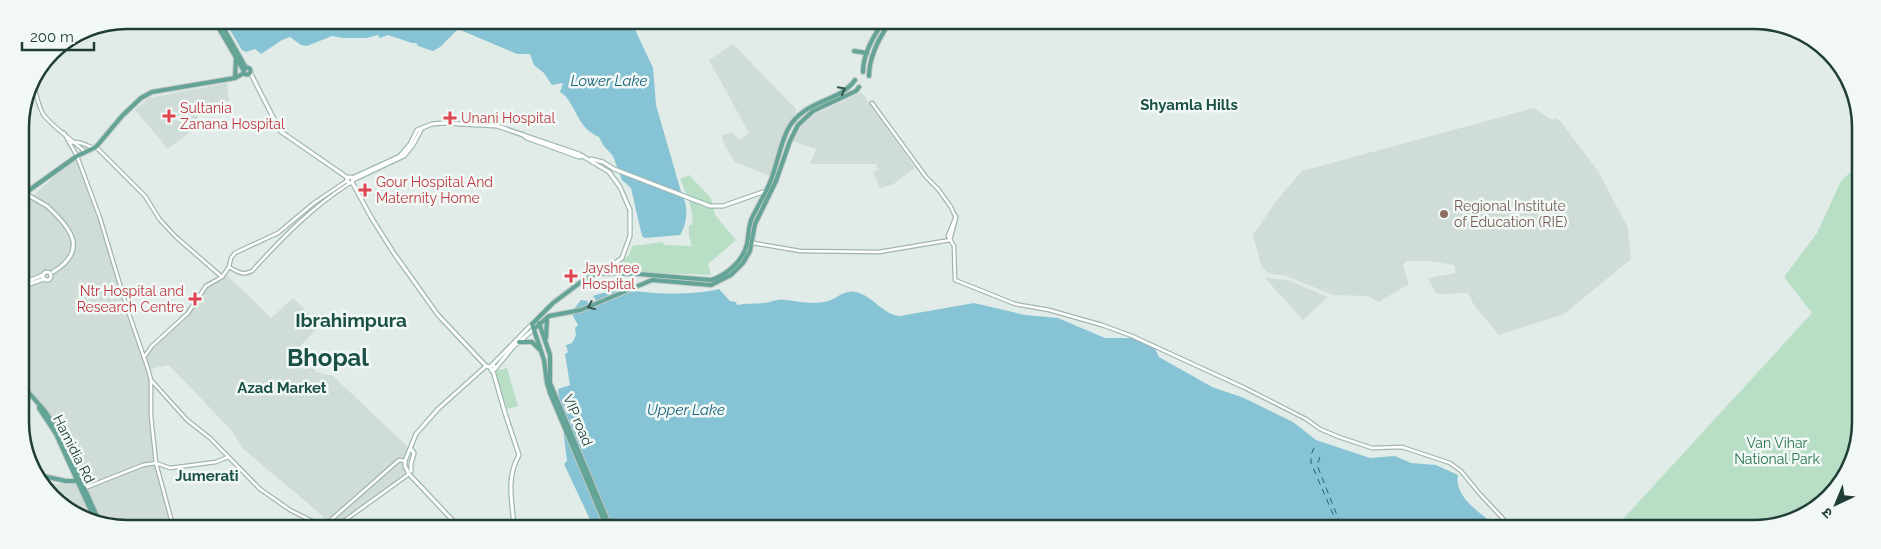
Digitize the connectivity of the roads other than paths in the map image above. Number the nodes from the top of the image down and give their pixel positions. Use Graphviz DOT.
graph roads {
  1 [pos="219,29"];
  2 [pos="223,29"];
  3 [pos="879,29"];
  4 [pos="886,29"];
  5 [pos="854,52"];
  6 [pos="867,53"];
  7 [pos="236,58"];
  8 [pos="246,72"];
  9 [pos="863,72"];
  10 [pos="869,76"];
  11 [pos="235,78"];
  12 [pos="855,80"];
  13 [pos="860,87"];
  14 [pos="35,92"];
  15 [pos="872,103"];
  16 [pos="72,142"];
  17 [pos="94,147"];
  18 [pos="85,152"];
  19 [pos="77,156"];
  20 [pos="585,157"];
  21 [pos="351,180"];
  22 [pos="29,190"];
  23 [pos="764,191"];
  24 [pos="29,196"];
  25 [pos="293,221"];
  26 [pos="296,224"];
  27 [pos="950,240"];
  28 [pos="750,243"];
  29 [pos="229,267"];
  30 [pos="602,273"];
  31 [pos="51,274"];
  32 [pos="44,277"];
  33 [pos="222,277"];
  34 [pos="29,282"];
  35 [pos="548,317"];
  36 [pos="537,319"];
  37 [pos="532,324"];
  38 [pos="539,324"];
  39 [pos="534,329"];
  40 [pos="546,341"];
  41 [pos="519,342"];
  42 [pos="541,351"];
  43 [pos="144,357"];
  44 [pos="492,368"];
  45 [pos="151,380"];
  46 [pos="552,392"];
  47 [pos="29,394"];
  48 [pos="412,451"];
  49 [pos="228,457"];
  50 [pos="405,461"];
  51 [pos="156,463"];
  52 [pos="410,473"];
  53 [pos="45,476"];
  54 [pos="80,481"];
  55 [pos="85,488"];
  56 [pos="93,514"];
  57 [pos="97,516"];
  58 [pos="171,520"];
  59 [pos="311,520"];
  60 [pos="330,520"];
  61 [pos="345,520"];
  62 [pos="453,520"];
  63 [pos="513,520"];
  64 [pos="605,520"];
  65 [pos="1504,520"];
  1 -- 7 [label="main road"];
  2 -- 8 [label="main road"];
  3 -- 6 [label="main road"];
  4 -- 10 [label="main road"];
  5 -- 6 [label="main road"];
  6 -- 9 [label="main road"];
  7 -- 8 [label="main road"];
  7 -- 11 [label="main road"];
  8 -- 11 [label="main road"];
  8 -- 21 [label="main road"];
  11 -- 17 [label="main road"];
  23 -- 12 [label="main road, one-way"];
  13 -- 28 [label="main road"];
  14 -- 16 [label="street"];
  15 -- 27 [label="street"];
  16 -- 17 [label="street"];
  16 -- 18 [label="street"];
  16 -- 19 [label="street"];
  17 -- 18 [label="main road"];
  17 -- 33 [label="street"];
  18 -- 19 [label="main road"];
  19 -- 22 [label="main road"];
  19 -- 43 [label="street"];
  20 -- 21 [label="main road"];
  20 -- 23 [label="main road"];
  20 -- 30 [label="main road"];
  21 -- 25 [label="street"];
  21 -- 26 [label="street"];
  21 -- 44 [label="main road"];
  23 -- 28 [label="main road"];
  24 -- 31 [label="main road, bridge"];
  25 -- 26 [label="street"];
  25 -- 29 [label="street"];
  26 -- 29 [label="street"];
  27 -- 28 [label="street"];
  27 -- 65 [label="street"];
  28 -- 30 [label="main road"];
  28 -- 35 [label="main road, one-way"];
  29 -- 33 [label="street"];
  30 -- 36 [label="main road"];
  31 -- 32 [label="main road"];
  31 -- 32 [label="main road"];
  32 -- 34 [label="main road"];
  33 -- 43 [label="street"];
  35 -- 38 [label="main road"];
  35 -- 40 [label="main road"];
  36 -- 37 [label="main road"];
  36 -- 38 [label="main road, VIP road"];
  37 -- 39 [label="main road, VIP road"];
  37 -- 44 [label="main road"];
  38 -- 39 [label="main road"];
  38 -- 40 [label="main road, VIP road"];
  39 -- 41 [label="main road"];
  39 -- 42 [label="main road, VIP road"];
  40 -- 46 [label="main road, VIP road"];
  41 -- 42 [label="main road"];
  41 -- 44 [label="main road"];
  42 -- 46 [label="main road, VIP road"];
  43 -- 45 [label="street"];
  44 -- 48 [label="main road"];
  44 -- 63 [label="main road"];
  45 -- 49 [label="street"];
  45 -- 51 [label="street"];
  46 -- 64 [label="main road, VIP road"];
  47 -- 54 [label="main road"];
  48 -- 50 [label="main road"];
  48 -- 52 [label="main road"];
  49 -- 51 [label="street"];
  49 -- 59 [label="street"];
  50 -- 52 [label="main road"];
  50 -- 60 [label="street"];
  51 -- 55 [label="street"];
  51 -- 58 [label="street"];
  52 -- 61 [label="street"];
  52 -- 62 [label="main road"];
  53 -- 54 [label="main road"];
  54 -- 55 [label="main road, Hamidia Rd"];
  54 -- 56 [label="main road, Hamidia Rd"];
  55 -- 57 [label="main road, Hamidia Rd"];
}
